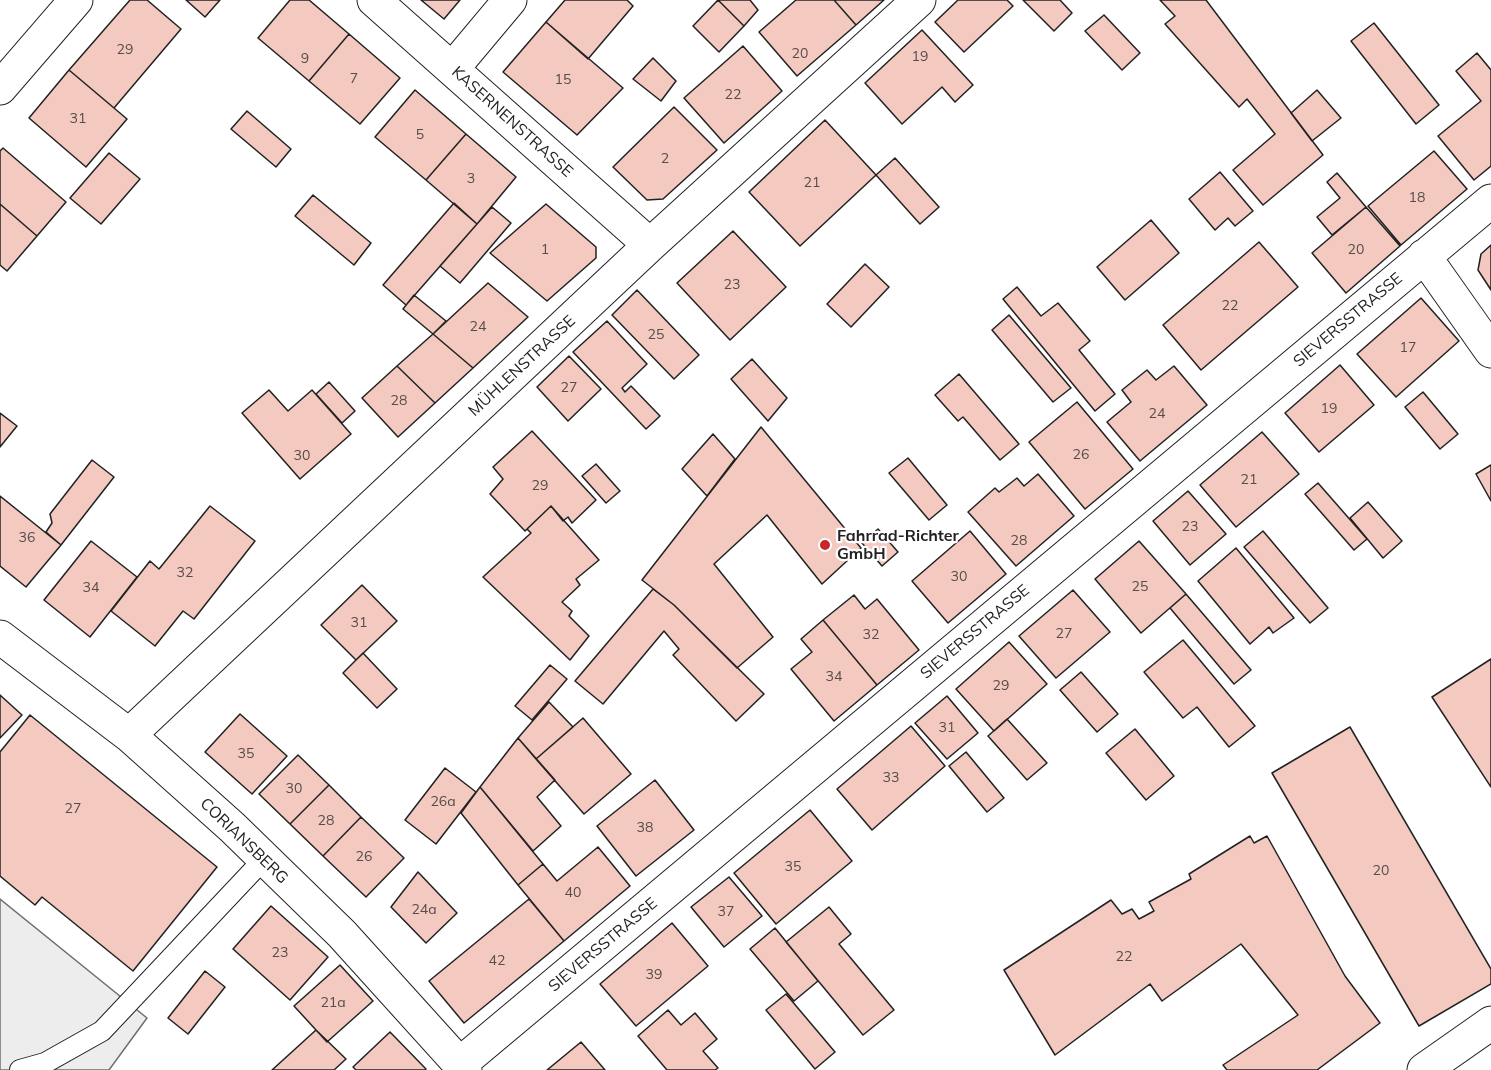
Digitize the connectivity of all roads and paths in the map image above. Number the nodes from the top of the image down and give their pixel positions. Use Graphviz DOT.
graph roads {
  1 [pos="76,0"];
  2 [pos="374,0"];
  3 [pos="510,0"];
  4 [pos="919,0"];
  5 [pos="453,68"];
  6 [pos="0,88"];
  7 [pos="1491,201"];
  8 [pos="650,245"];
  9 [pos="1424,256"];
  10 [pos="1491,351"];
  11 [pos="0,637"];
  12 [pos="129,735"];
  13 [pos="264,859"];
  14 [pos="1491,1023"];
  15 [pos="463,1067"];
  16 [pos="20,1070"];
  17 [pos="1424,1070"];
  1 -- 6 [label="street"];
  2 -- 5 [label="street, KASERNENSTRASSE"];
  3 -- 5 [label="street"];
  4 -- 8 [label="street, MÜHLENSTRASSE"];
  5 -- 8 [label="street, KASERNENSTRASSE"];
  7 -- 9 [label="street, SIEVERSSTRASSE"];
  8 -- 12 [label="street, MÜHLENSTRASSE"];
  9 -- 10 [label="street"];
  9 -- 15 [label="street, SIEVERSSTRASSE"];
  11 -- 12 [label="street, CORIANSBERG"];
  12 -- 13 [label="street, CORIANSBERG"];
  13 -- 15 [label="street, CORIANSBERG"];
  13 -- 16 [label="lane"];
  14 -- 17 [label="street"];
}
